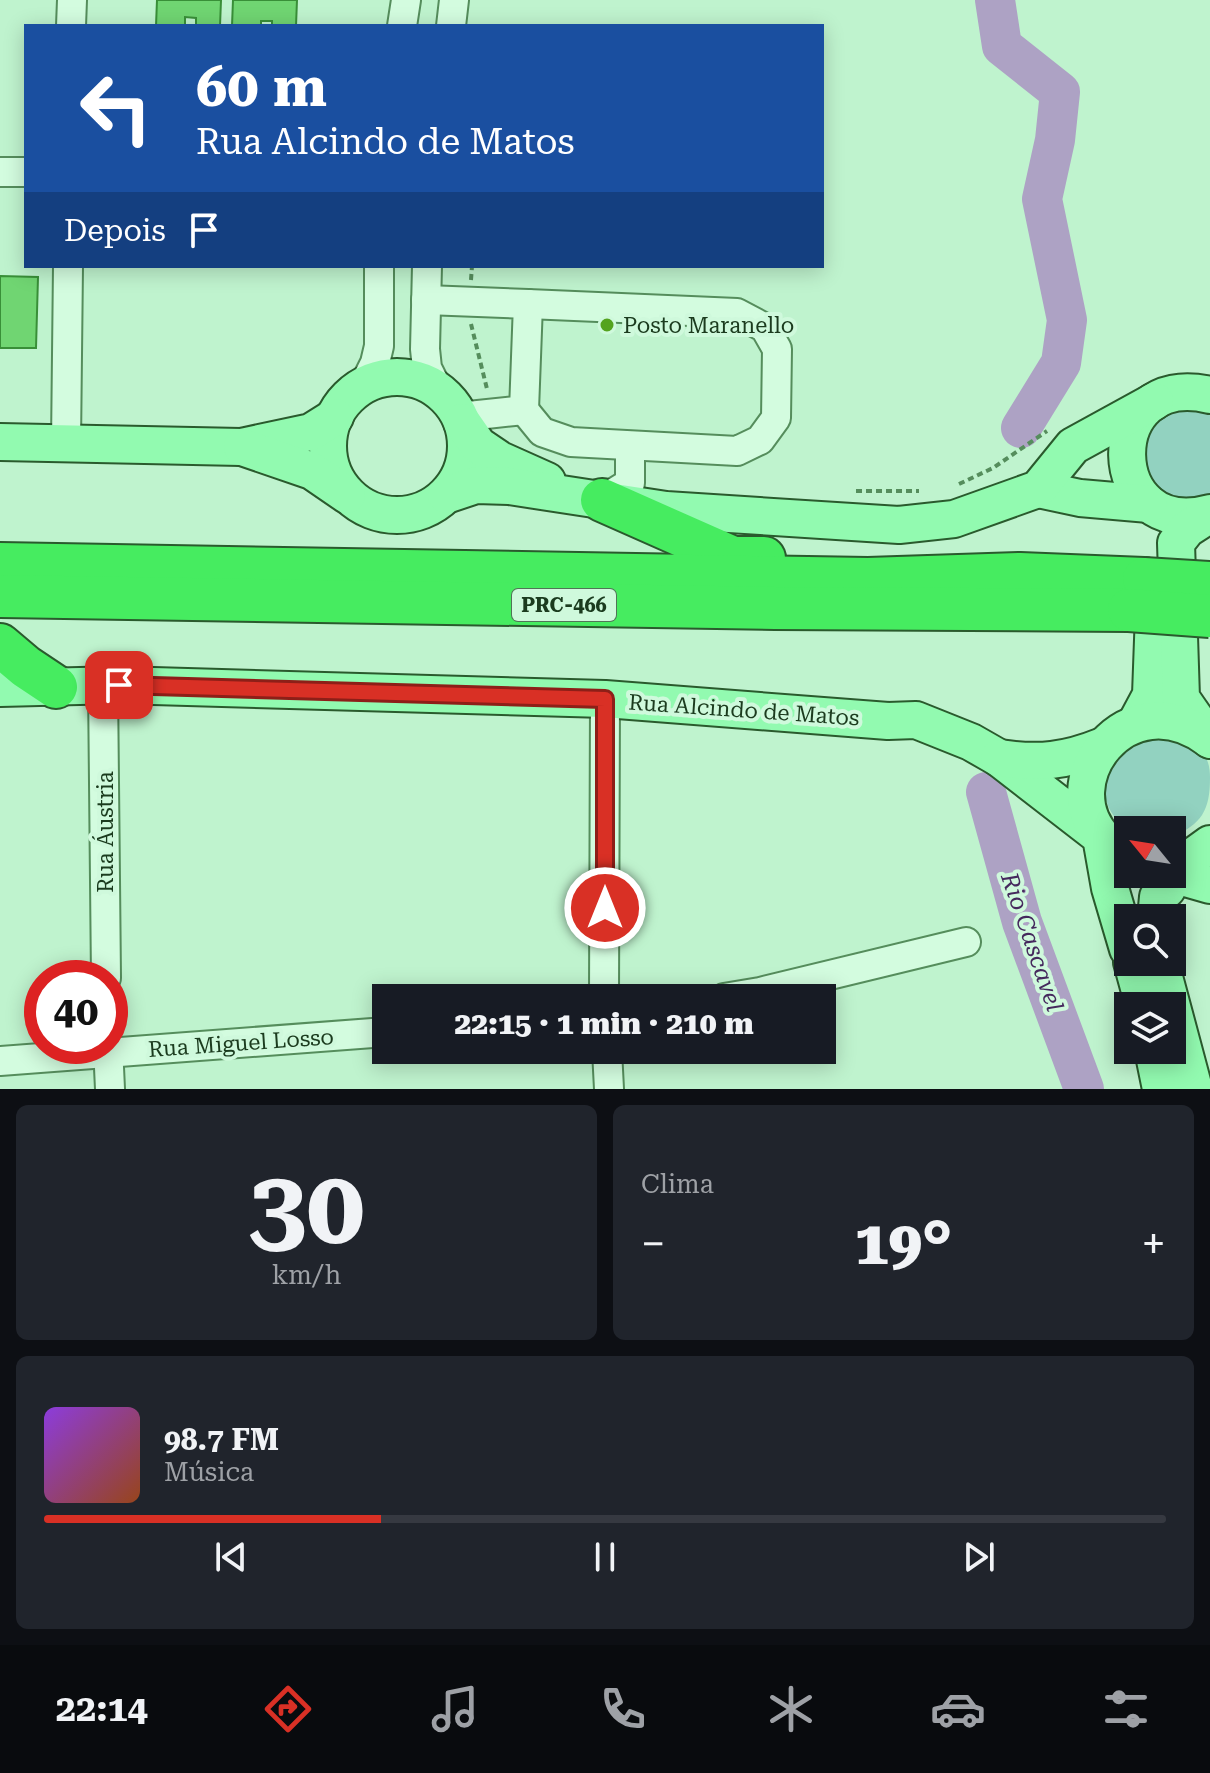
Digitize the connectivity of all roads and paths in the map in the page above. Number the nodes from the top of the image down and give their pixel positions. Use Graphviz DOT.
graph roads {
  1 [pos="72,0"];
  2 [pos="406,0"];
  3 [pos="454,0"];
  4 [pos="71,24"];
  5 [pos="402,24"];
  6 [pos="451,24"];
  7 [pos="0,172"];
  8 [pos="24,172"];
  9 [pos="68,268"];
  10 [pos="379,268"];
  11 [pos="427,268"];
  12 [pos="472,268"];
  13 [pos="426,300"];
  14 [pos="471,301"];
  15 [pos="528,304"];
  16 [pos="363,387"];
  17 [pos="1210,395"];
  18 [pos="1155,401"];
  19 [pos="453,410"];
  20 [pos="510,411"];
  21 [pos="335,417"];
  22 [pos="1052,428"];
  23 [pos="0,442"];
  24 [pos="66,443"];
  25 [pos="630,446"];
  26 [pos="241,447"];
  27 [pos="958,485"];
  28 [pos="1038,489"];
  29 [pos="857,491"];
  30 [pos="932,491"];
  31 [pos="348,495"];
  32 [pos="446,495"];
  33 [pos="602,500"];
  34 [pos="1149,504"];
  35 [pos="1210,514"];
  36 [pos="0,546"];
  37 [pos="0,564"];
  38 [pos="284,571"];
  39 [pos="1020,574"];
  40 [pos="1210,583"];
  41 [pos="1136,594"];
  42 [pos="0,596"];
  43 [pos="1210,616"];
  44 [pos="0,645"];
  45 [pos="103,685"];
  46 [pos="56,687"];
  47 [pos="0,688"];
  48 [pos="605,699"];
  49 [pos="1136,723"];
  50 [pos="1210,740"];
  51 [pos="1103,746"];
  52 [pos="999,758"];
  53 [pos="1210,844"];
  54 [pos="1114,846"];
  55 [pos="1114,846"];
  56 [pos="1114,855"];
  57 [pos="1186,859"];
  58 [pos="1186,877"];
  59 [pos="1210,885"];
  60 [pos="1167,888"];
  61 [pos="1115,904"];
  62 [pos="1157,904"];
  63 [pos="966,942"];
  64 [pos="106,960"];
  65 [pos="1164,976"];
  66 [pos="604,984"];
  67 [pos="793,984"];
  68 [pos="372,1033"];
  69 [pos="128,1049"];
  70 [pos="24,1059"];
  71 [pos="0,1061"];
  72 [pos="109,1064"];
  73 [pos="608,1064"];
  74 [pos="1156,1064"];
  75 [pos="110,1089"];
  76 [pos="609,1089"];
  77 [pos="1161,1089"];
  78 [pos="1194,1089"];
  1 -- 4 [label="street"];
  2 -- 5 [label="street"];
  3 -- 6 [label="street"];
  7 -- 8 [label="street"];
  9 -- 24 [label="street"];
  10 -- 16 [label="street"];
  11 -- 13 [label="street"];
  12 -- 14 [label="path"];
  13 -- 14 [label="street"];
  13 -- 19 [label="street"];
  14 -- 15 [label="street"];
  14 -- 20 [label="path"];
  15 -- 20 [label="street"];
  15 -- 25 [label="street"];
  16 -- 19 [label="main road"];
  16 -- 21 [label="main road"];
  17 -- 18 [label="main road"];
  18 -- 28 [label="main road"];
  18 -- 34 [label="main road"];
  19 -- 20 [label="street"];
  19 -- 32 [label="main road"];
  19 -- 33 [label="main road"];
  20 -- 25 [label="street"];
  21 -- 26 [label="main road"];
  21 -- 31 [label="main road"];
  22 -- 27 [label="path"];
  23 -- 24 [label="main road"];
  24 -- 26 [label="main road"];
  25 -- 33 [label="street"];
  26 -- 31 [label="main road"];
  28 -- 33 [label="main road"];
  28 -- 34 [label="main road"];
  29 -- 30 [label="path"];
  31 -- 32 [label="main road"];
  32 -- 33 [label="main road"];
  33 -- 39 [label="highway, PRC-466"];
  34 -- 35 [label="main road"];
  34 -- 49 [label="main road"];
  35 -- 50 [label="main road"];
  36 -- 38 [label="highway, PRC-466"];
  37 -- 38 [label="highway, PRC-466"];
  38 -- 39 [label="highway, PRC-466"];
  39 -- 41 [label="highway, PRC-466"];
  40 -- 41 [label="highway, PRC-466, bridge"];
  41 -- 42 [label="highway, PRC-466"];
  41 -- 43 [label="highway, PRC-466, bridge"];
  44 -- 46 [label="highway"];
  45 -- 46 [label="main road, Rua Alcindo de Matos"];
  45 -- 48 [label="main road, Rua Alcindo de Matos"];
  45 -- 64 [label="street, Rua Áustria"];
  46 -- 47 [label="main road, Rua Alcindo de Matos"];
  48 -- 52 [label="main road, Rua Alcindo de Matos"];
  48 -- 66 [label="street"];
  49 -- 50 [label="main road"];
  49 -- 51 [label="main road, Rua Alcindo de Matos"];
  51 -- 52 [label="main road, Rua Alcindo de Matos"];
  51 -- 55 [label="main road"];
  52 -- 54 [label="main road, Rua Alcindo de Matos"];
  53 -- 57 [label="main road"];
  56 -- 61 [label="main road"];
  58 -- 59 [label="main road"];
  60 -- 62 [label="main road"];
  63 -- 67 [label="street"];
  65 -- 78 [label="main road"];
  68 -- 69 [label="street, Rua Miguel Losso"];
  70 -- 71 [label="street, Rua Miguel Losso"];
  72 -- 75 [label="street"];
  73 -- 76 [label="street"];
  74 -- 77 [label="main road"];
}
